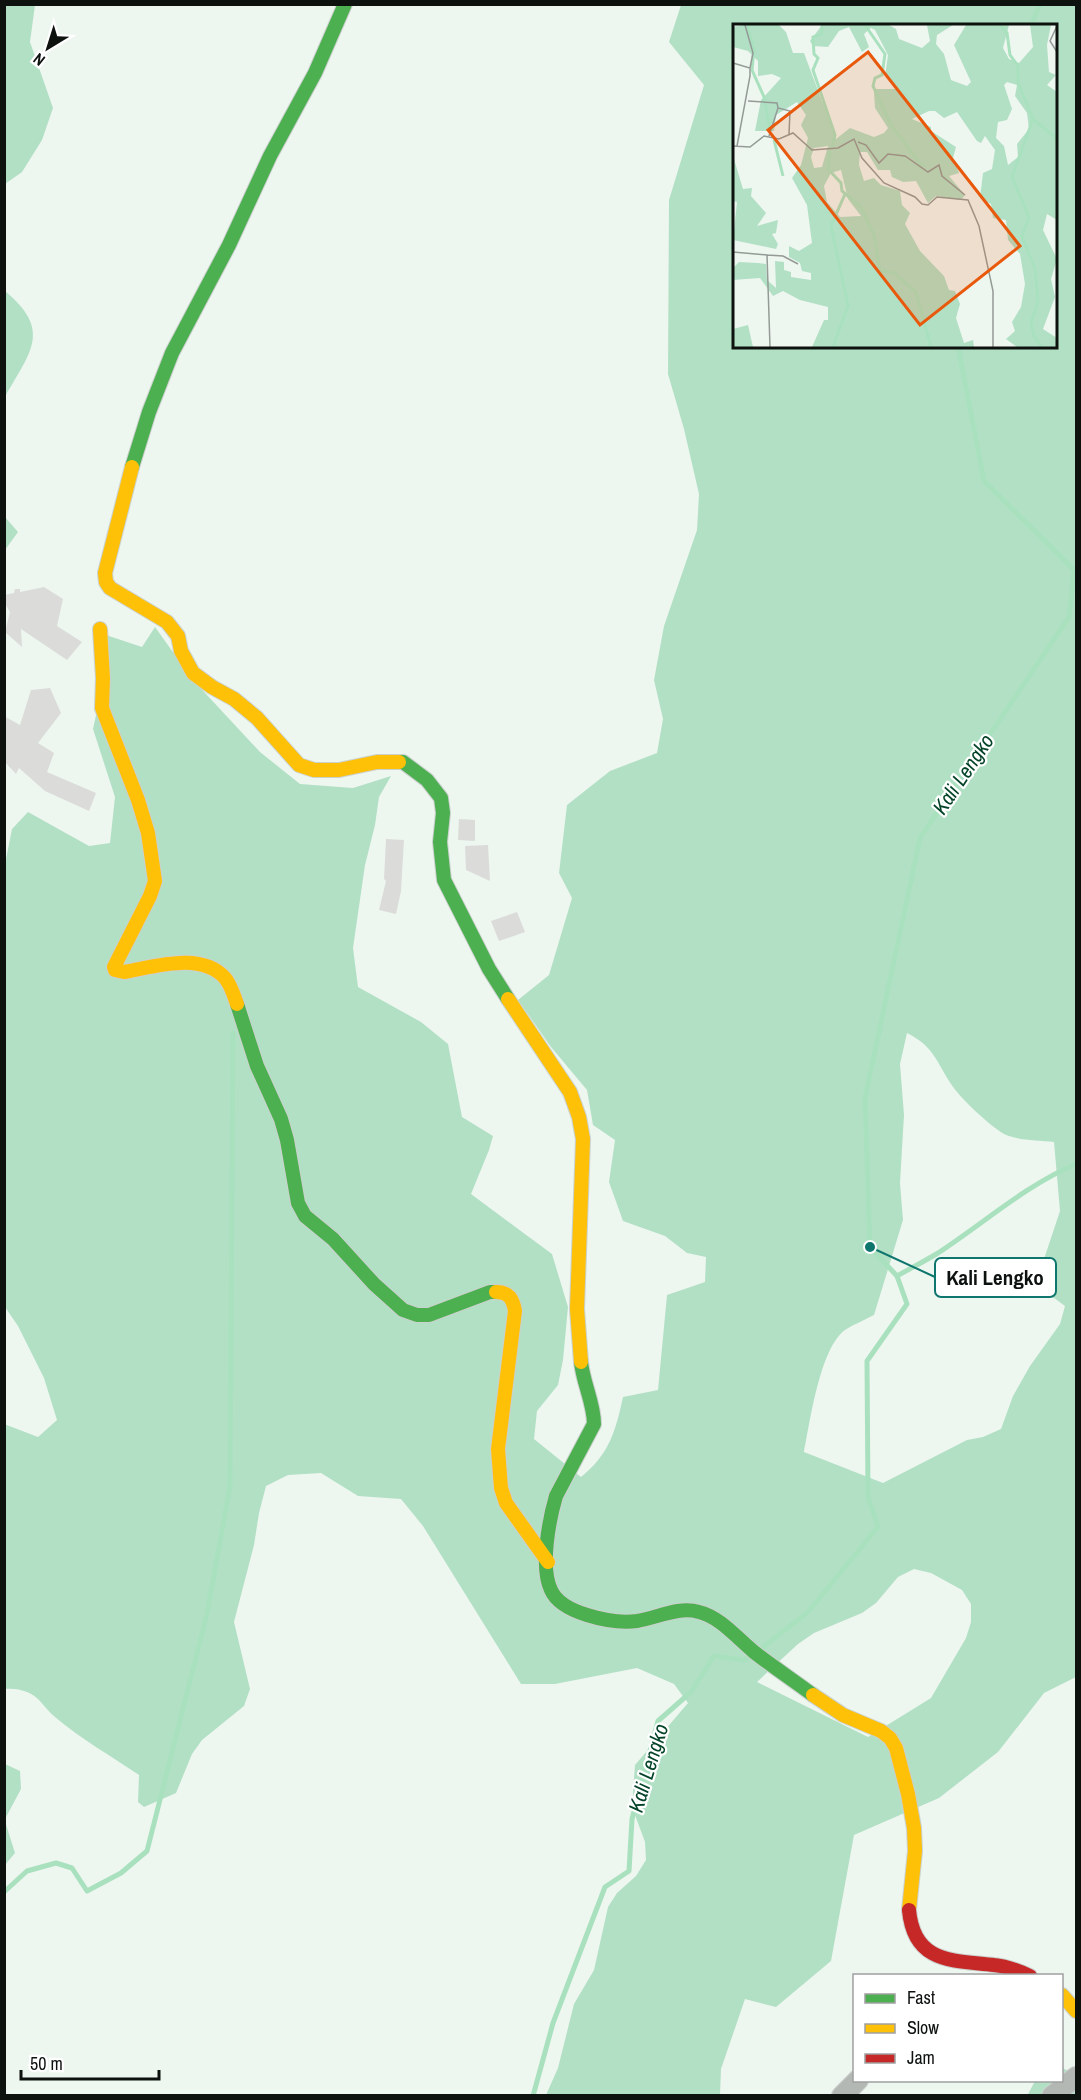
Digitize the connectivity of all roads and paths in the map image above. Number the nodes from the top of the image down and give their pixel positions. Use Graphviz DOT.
graph roads {
  1 [pos="345,4"];
  2 [pos="100,629"];
  3 [pos="548,1562"];
  4 [pos="954,1969"];
  5 [pos="1024,1974"];
  6 [pos="1063,1996"];
  7 [pos="1077,2011"];
  8 [pos="856,2082"];
  9 [pos="842,2096"];
  1 -- 3 [label="street"];
  2 -- 3 [label="street"];
  3 -- 4 [label="street"];
  4 -- 5 [label="street"];
  6 -- 7 [label="street"];
  8 -- 9 [label="street"];
}
